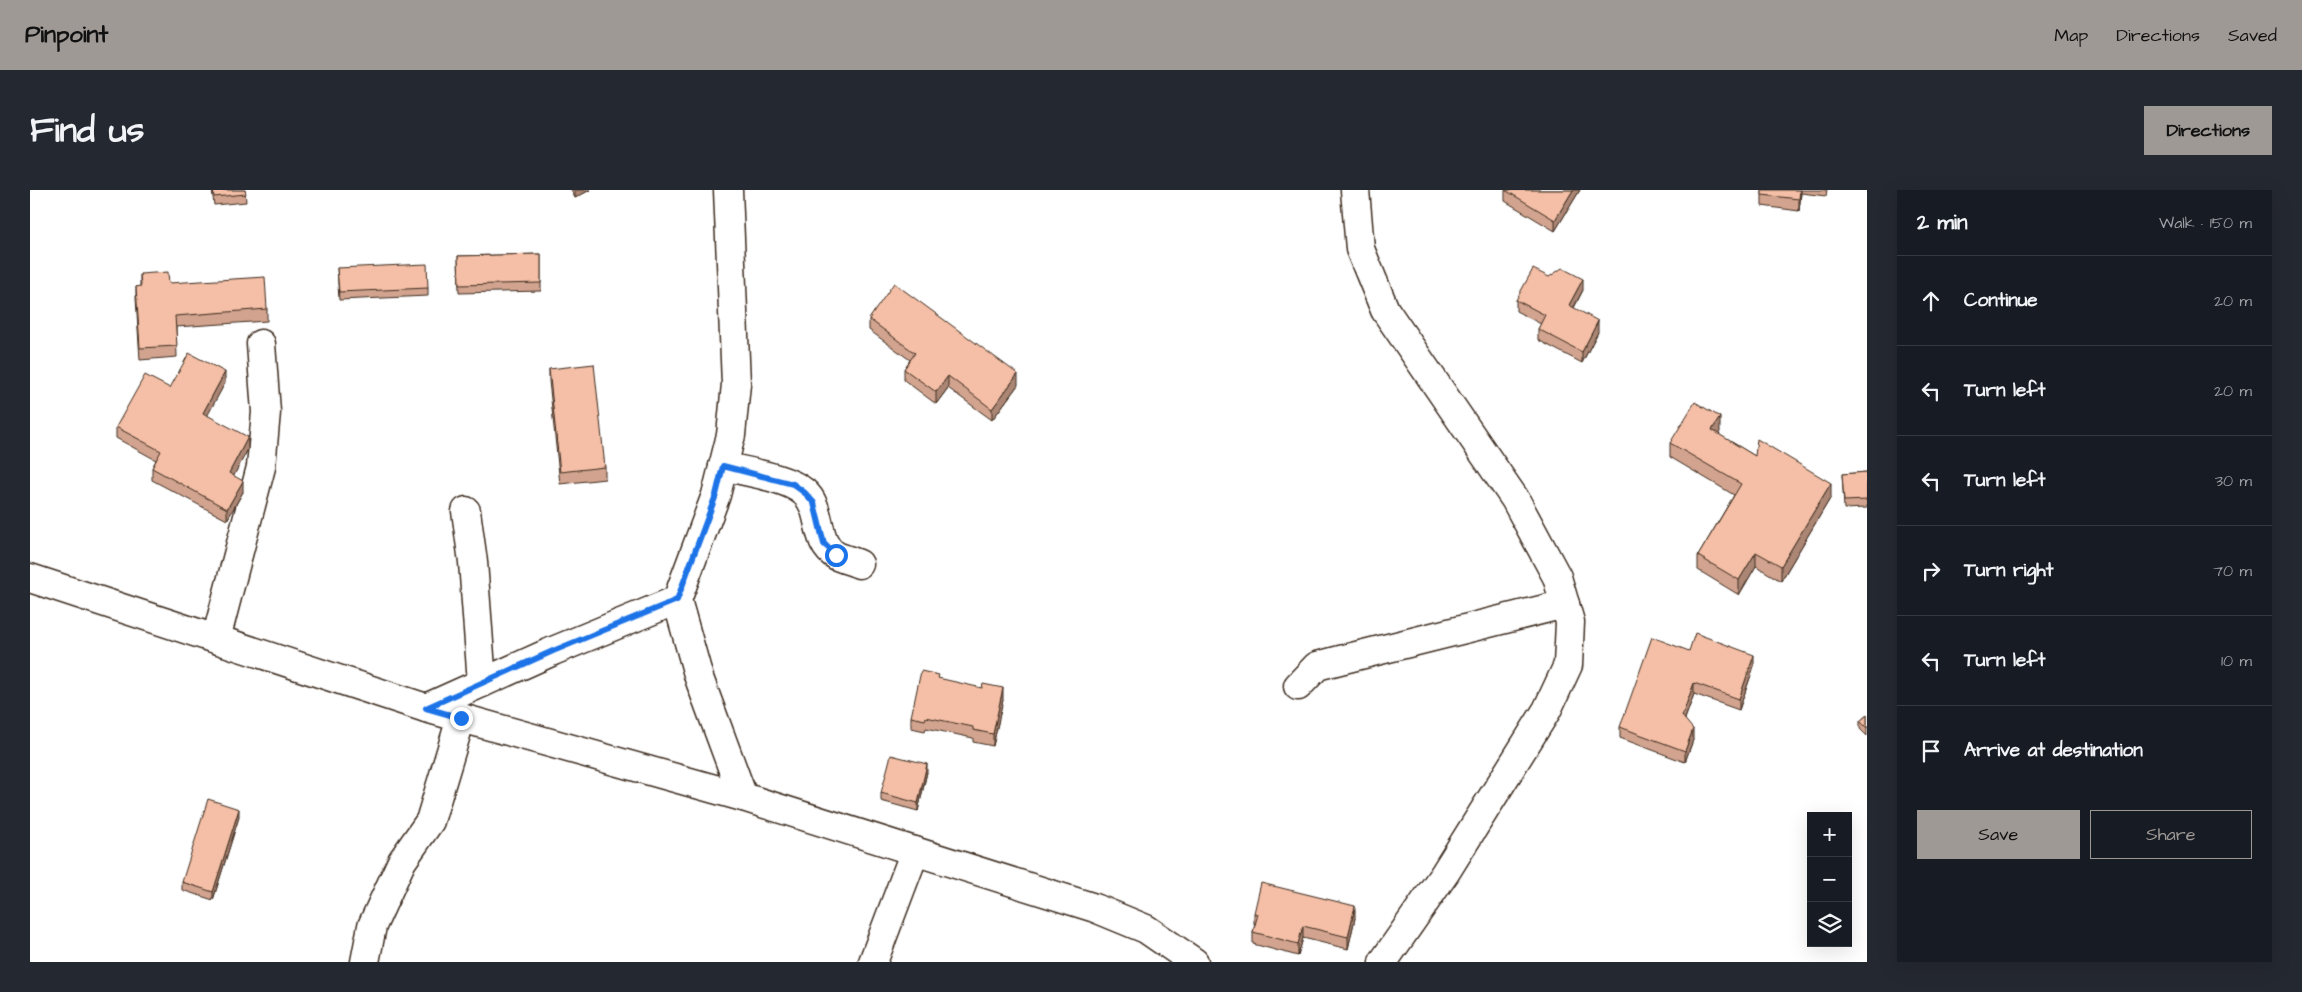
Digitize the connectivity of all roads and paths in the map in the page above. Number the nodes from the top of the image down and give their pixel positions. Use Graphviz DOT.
graph roads {
  1 [pos="728,190"];
  2 [pos="1355,190"];
  3 [pos="261,344"];
  4 [pos="723,466"];
  5 [pos="466,511"];
  6 [pos="859,564"];
  7 [pos="30,578"];
  8 [pos="677,600"];
  9 [pos="1565,604"];
  10 [pos="216,639"];
  11 [pos="482,683"];
  12 [pos="1298,686"];
  13 [pos="426,708"];
  14 [pos="461,718"];
  15 [pos="742,796"];
  16 [pos="915,851"];
  17 [pos="365,962"];
  18 [pos="873,962"];
  19 [pos="1194,962"];
  20 [pos="1383,962"];
  1 -- 4 [label="street"];
  2 -- 9 [label="street"];
  3 -- 10 [label="street"];
  4 -- 6 [label="street"];
  4 -- 8 [label="street"];
  5 -- 11 [label="street"];
  7 -- 10 [label="street"];
  8 -- 11 [label="street"];
  8 -- 15 [label="street"];
  9 -- 12 [label="street"];
  9 -- 20 [label="street"];
  10 -- 13 [label="street"];
  11 -- 13 [label="street"];
  13 -- 14 [label="street"];
  14 -- 15 [label="street"];
  14 -- 17 [label="street"];
  15 -- 16 [label="street"];
  16 -- 18 [label="street"];
  16 -- 19 [label="street"];
}
